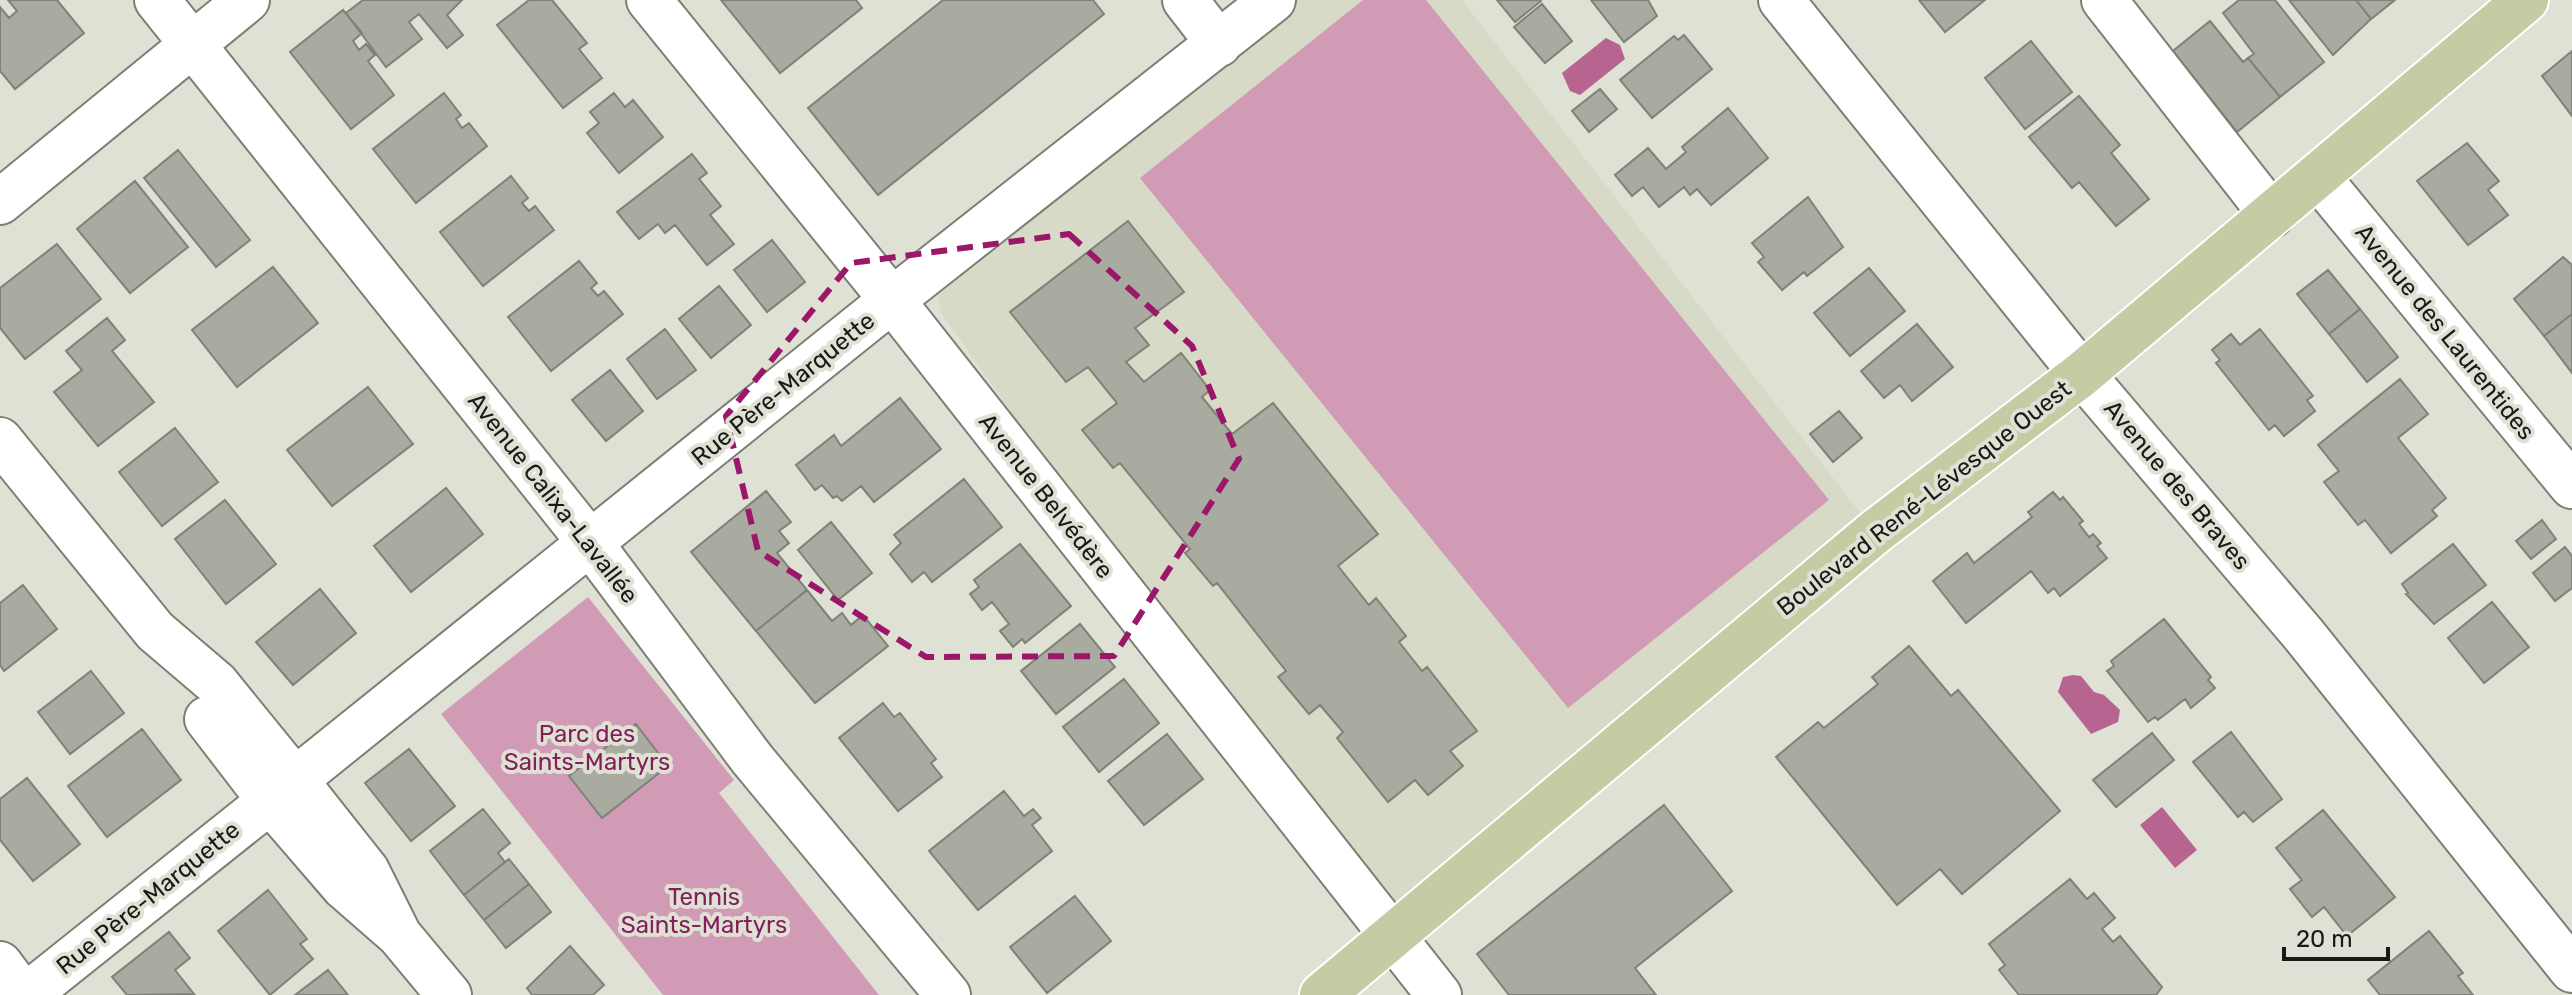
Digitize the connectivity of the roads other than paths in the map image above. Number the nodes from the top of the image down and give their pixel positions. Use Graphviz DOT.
graph roads {
  1 [pos="157,0"];
  2 [pos="247,0"];
  3 [pos="649,0"];
  4 [pos="1185,0"];
  5 [pos="1273,0"];
  6 [pos="1781,0"];
  7 [pos="2104,0"];
  8 [pos="2526,0"];
  9 [pos="1219,44"];
  10 [pos="193,45"];
  11 [pos="2318,177"];
  12 [pos="0,202"];
  13 [pos="2272,215"];
  14 [pos="892,300"];
  15 [pos="2082,374"];
  16 [pos="0,440"];
  17 [pos="2572,486"];
  18 [pos="591,544"];
  19 [pos="282,790"];
  20 [pos="1392,937"];
  21 [pos="0,964"];
  22 [pos="2572,970"];
  23 [pos="25,995"];
  24 [pos="449,995"];
  25 [pos="948,995"];
  26 [pos="1322,995"];
  27 [pos="1439,995"];
  1 -- 10 [label="street, Avenue Calixa-Lavallée"];
  2 -- 10 [label="street"];
  3 -- 14 [label="street, Avenue Belvédère"];
  4 -- 9 [label="street"];
  5 -- 9 [label="street, Rue Père-Marquette"];
  6 -- 15 [label="street, Avenue des Braves"];
  7 -- 13 [label="street"];
  8 -- 11 [label="main road, Boulevard René-Lévesque Ouest"];
  9 -- 14 [label="street, Rue Père-Marquette"];
  10 -- 12 [label="street"];
  10 -- 18 [label="street, Avenue Calixa-Lavallée"];
  11 -- 13 [label="main road, Boulevard René-Lévesque Ouest"];
  11 -- 17 [label="street, Avenue des Laurentides"];
  13 -- 15 [label="main road, Boulevard René-Lévesque Ouest"];
  14 -- 18 [label="street, Rue Père-Marquette"];
  14 -- 20 [label="street, Avenue Belvédère"];
  15 -- 20 [label="main road, Boulevard René-Lévesque Ouest"];
  15 -- 22 [label="street, Avenue des Braves"];
  16 -- 19 [label="street"];
  18 -- 19 [label="street, Rue Père-Marquette"];
  18 -- 25 [label="street, Avenue Calixa-Lavallée"];
  19 -- 23 [label="street, Rue Père-Marquette"];
  19 -- 24 [label="street"];
  20 -- 26 [label="main road, Boulevard René-Lévesque Ouest"];
  20 -- 27 [label="street, Avenue Belvédère"];
  21 -- 23 [label="street"];
}
